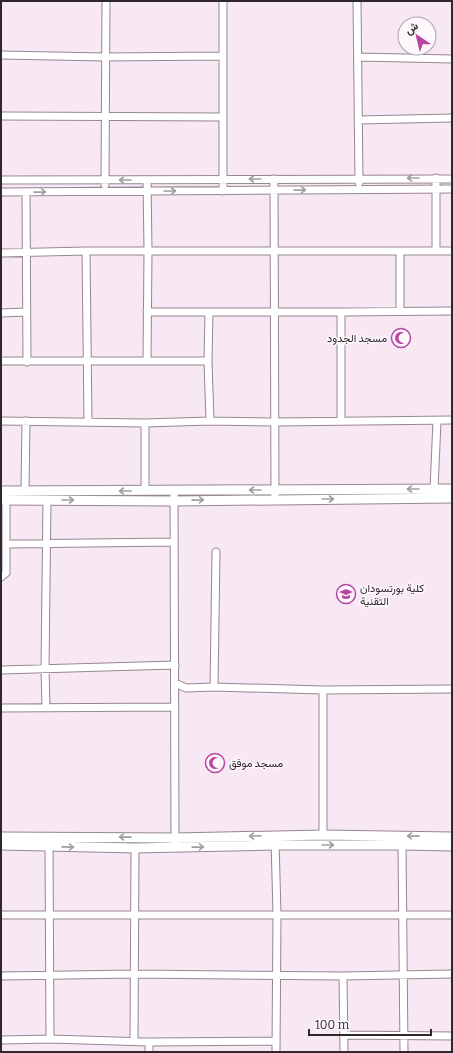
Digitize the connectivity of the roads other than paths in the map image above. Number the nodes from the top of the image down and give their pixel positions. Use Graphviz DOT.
graph roads {
  1 [pos="106,1"];
  2 [pos="223,1"];
  3 [pos="357,1"];
  4 [pos="1,55"];
  5 [pos="222,56"];
  6 [pos="105,57"];
  7 [pos="358,57"];
  8 [pos="452,59"];
  9 [pos="1,116"];
  10 [pos="105,117"];
  11 [pos="224,117"];
  12 [pos="452,118"];
  13 [pos="358,120"];
  14 [pos="359,178"];
  15 [pos="436,178"];
  16 [pos="452,178"];
  17 [pos="274,179"];
  18 [pos="1,180"];
  19 [pos="104,180"];
  20 [pos="146,180"];
  21 [pos="223,180"];
  22 [pos="452,189"];
  23 [pos="358,190"];
  24 [pos="436,190"];
  25 [pos="105,191"];
  26 [pos="147,191"];
  27 [pos="223,191"];
  28 [pos="274,191"];
  29 [pos="1,192"];
  30 [pos="26,192"];
  31 [pos="436,250"];
  32 [pos="452,250"];
  33 [pos="86,251"];
  34 [pos="148,251"];
  35 [pos="274,251"];
  36 [pos="400,251"];
  37 [pos="26,252"];
  38 [pos="1,253"];
  39 [pos="400,311"];
  40 [pos="452,311"];
  41 [pos="26,312"];
  42 [pos="147,312"];
  43 [pos="209,312"];
  44 [pos="275,312"];
  45 [pos="341,312"];
  46 [pos="1,313"];
  47 [pos="87,361"];
  48 [pos="147,361"];
  49 [pos="208,361"];
  50 [pos="1,362"];
  51 [pos="27,362"];
  52 [pos="452,420"];
  53 [pos="1,421"];
  54 [pos="26,421"];
  55 [pos="210,421"];
  56 [pos="341,421"];
  57 [pos="437,421"];
  58 [pos="88,422"];
  59 [pos="275,422"];
  60 [pos="145,423"];
  61 [pos="434,489"];
  62 [pos="452,489"];
  63 [pos="145,490"];
  64 [pos="174,490"];
  65 [pos="1,491"];
  66 [pos="25,492"];
  67 [pos="275,495"];
  68 [pos="452,498"];
  69 [pos="4,500"];
  70 [pos="47,500"];
  71 [pos="174,500"];
  72 [pos="174,542"];
  73 [pos="6,544"];
  74 [pos="46,544"];
  75 [pos="216,552"];
  76 [pos="1,577"];
  77 [pos="175,665"];
  78 [pos="45,669"];
  79 [pos="1,670"];
  80 [pos="175,683"];
  81 [pos="214,687"];
  82 [pos="452,689"];
  83 [pos="323,690"];
  84 [pos="46,707"];
  85 [pos="175,707"];
  86 [pos="1,708"];
  87 [pos="323,835"];
  88 [pos="1,837"];
  89 [pos="452,837"];
  90 [pos="275,841"];
  91 [pos="175,843"];
  92 [pos="1,845"];
  93 [pos="402,845"];
  94 [pos="48,846"];
  95 [pos="452,846"];
  96 [pos="135,848"];
  97 [pos="134,914"];
  98 [pos="277,914"];
  99 [pos="402,914"];
  100 [pos="1,915"];
  101 [pos="50,915"];
  102 [pos="452,915"];
  103 [pos="135,974"];
  104 [pos="403,974"];
  105 [pos="452,974"];
  106 [pos="276,975"];
  107 [pos="1,976"];
  108 [pos="50,976"];
  109 [pos="343,976"];
  110 [pos="344,1035"];
  111 [pos="404,1036"];
  112 [pos="452,1036"];
  113 [pos="50,1039"];
  114 [pos="1,1040"];
  115 [pos="134,1041"];
  116 [pos="276,1041"];
  117 [pos="149,1042"];
  118 [pos="149,1052"];
  119 [pos="276,1052"];
  120 [pos="344,1052"];
  121 [pos="404,1052"];
  1 -- 6 [label="street"];
  2 -- 5 [label="street"];
  3 -- 7 [label="street"];
  4 -- 6 [label="street"];
  5 -- 6 [label="street"];
  5 -- 11 [label="street"];
  6 -- 10 [label="street"];
  7 -- 8 [label="street"];
  7 -- 13 [label="street"];
  9 -- 10 [label="street"];
  10 -- 11 [label="street"];
  10 -- 19 [label="street"];
  11 -- 21 [label="street"];
  12 -- 13 [label="street"];
  13 -- 14 [label="street"];
  15 -- 14 [label="street, one-way"];
  14 -- 17 [label="street"];
  14 -- 23 [label="street"];
  15 -- 16 [label="street"];
  15 -- 24 [label="street"];
  17 -- 21 [label="street, one-way"];
  17 -- 28 [label="street"];
  18 -- 19 [label="street"];
  20 -- 19 [label="street, one-way"];
  19 -- 25 [label="street"];
  20 -- 21 [label="street"];
  20 -- 26 [label="street"];
  21 -- 27 [label="street"];
  22 -- 24 [label="street"];
  23 -- 24 [label="street"];
  28 -- 23 [label="street, one-way"];
  24 -- 31 [label="street"];
  25 -- 26 [label="street"];
  30 -- 25 [label="street, one-way"];
  26 -- 27 [label="street, one-way"];
  26 -- 34 [label="street"];
  27 -- 28 [label="street"];
  28 -- 35 [label="street"];
  29 -- 30 [label="street"];
  30 -- 37 [label="street"];
  31 -- 32 [label="street"];
  31 -- 36 [label="street"];
  33 -- 34 [label="street"];
  33 -- 37 [label="street"];
  33 -- 47 [label="street"];
  34 -- 35 [label="street"];
  34 -- 42 [label="street"];
  35 -- 36 [label="street"];
  35 -- 44 [label="street"];
  36 -- 39 [label="street"];
  37 -- 38 [label="street"];
  37 -- 41 [label="street"];
  39 -- 40 [label="street"];
  39 -- 45 [label="street"];
  41 -- 46 [label="street"];
  41 -- 51 [label="street"];
  42 -- 43 [label="street"];
  42 -- 48 [label="street"];
  43 -- 44 [label="street"];
  43 -- 49 [label="street"];
  44 -- 45 [label="street"];
  44 -- 59 [label="street"];
  45 -- 56 [label="street"];
  47 -- 48 [label="street"];
  47 -- 51 [label="street"];
  47 -- 58 [label="street"];
  48 -- 49 [label="street"];
  49 -- 55 [label="street"];
  50 -- 51 [label="street"];
  52 -- 57 [label="street"];
  53 -- 54 [label="street"];
  54 -- 58 [label="street"];
  54 -- 66 [label="street"];
  55 -- 59 [label="street"];
  55 -- 60 [label="street"];
  56 -- 57 [label="street"];
  56 -- 59 [label="street"];
  57 -- 61 [label="street"];
  58 -- 60 [label="street"];
  59 -- 67 [label="street"];
  60 -- 63 [label="street"];
  61 -- 62 [label="street"];
  61 -- 67 [label="street, one-way"];
  63 -- 64 [label="street"];
  63 -- 66 [label="street, one-way"];
  67 -- 64 [label="street, one-way"];
  64 -- 71 [label="street"];
  65 -- 66 [label="street"];
  67 -- 68 [label="street, one-way"];
  71 -- 67 [label="street, one-way"];
  69 -- 70 [label="street"];
  69 -- 73 [label="street"];
  70 -- 71 [label="street, one-way"];
  70 -- 74 [label="street"];
  71 -- 72 [label="street"];
  72 -- 74 [label="street"];
  72 -- 77 [label="street"];
  73 -- 74 [label="street"];
  73 -- 76 [label="street"];
  74 -- 78 [label="street"];
  75 -- 81 [label="street"];
  77 -- 78 [label="street"];
  77 -- 80 [label="street"];
  78 -- 79 [label="street"];
  78 -- 84 [label="street"];
  80 -- 81 [label="street"];
  80 -- 85 [label="street"];
  81 -- 83 [label="street"];
  82 -- 83 [label="street"];
  83 -- 87 [label="street"];
  84 -- 85 [label="street"];
  84 -- 86 [label="street"];
  85 -- 91 [label="street"];
  89 -- 87 [label="street, one-way"];
  87 -- 90 [label="street"];
  91 -- 88 [label="street, one-way"];
  90 -- 91 [label="street"];
  90 -- 93 [label="street, one-way"];
  90 -- 98 [label="street"];
  91 -- 96 [label="street"];
  92 -- 94 [label="street"];
  93 -- 95 [label="street"];
  93 -- 99 [label="street"];
  94 -- 96 [label="street, one-way"];
  94 -- 101 [label="street"];
  96 -- 97 [label="street"];
  97 -- 98 [label="street"];
  97 -- 101 [label="street"];
  97 -- 103 [label="street"];
  98 -- 99 [label="street"];
  98 -- 106 [label="street"];
  99 -- 102 [label="street"];
  99 -- 104 [label="street"];
  100 -- 101 [label="street"];
  101 -- 108 [label="street"];
  103 -- 106 [label="street"];
  103 -- 108 [label="street"];
  103 -- 115 [label="street"];
  104 -- 105 [label="street"];
  104 -- 109 [label="street"];
  104 -- 111 [label="street"];
  106 -- 109 [label="street"];
  106 -- 116 [label="street"];
  107 -- 108 [label="street"];
  108 -- 113 [label="street"];
  109 -- 110 [label="street"];
  110 -- 111 [label="street"];
  110 -- 120 [label="street"];
  111 -- 112 [label="street"];
  111 -- 121 [label="street"];
  113 -- 114 [label="street"];
  113 -- 115 [label="street"];
  115 -- 117 [label="street"];
  116 -- 117 [label="street"];
  116 -- 119 [label="street"];
  117 -- 118 [label="street"];
}
